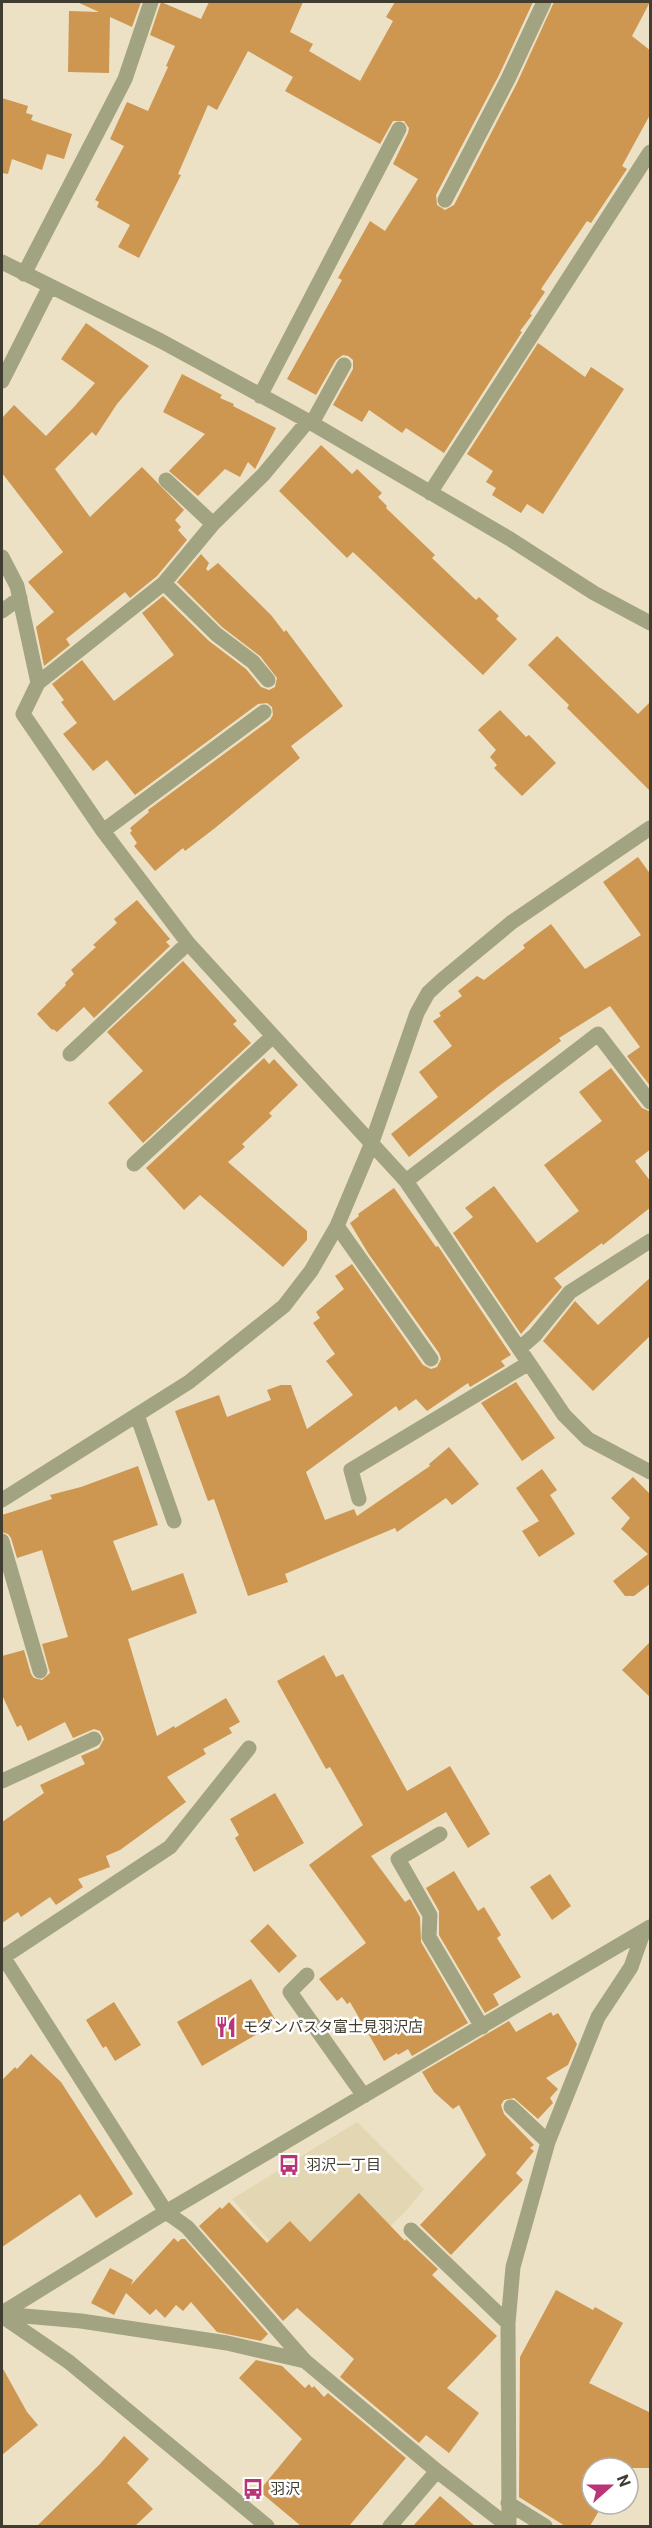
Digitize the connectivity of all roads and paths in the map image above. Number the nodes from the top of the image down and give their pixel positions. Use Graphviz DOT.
graph roads {
  1 [pos="151,2"];
  2 [pos="544,2"];
  3 [pos="399,129"];
  4 [pos="651,152"];
  5 [pos="446,200"];
  6 [pos="2,262"];
  7 [pos="24,274"];
  8 [pos="50,286"];
  9 [pos="344,365"];
  10 [pos="2,381"];
  11 [pos="260,396"];
  12 [pos="310,422"];
  13 [pos="166,480"];
  14 [pos="430,493"];
  15 [pos="213,524"];
  16 [pos="2,557"];
  17 [pos="164,583"];
  18 [pos="20,598"];
  19 [pos="2,611"];
  20 [pos="651,623"];
  21 [pos="268,680"];
  22 [pos="38,683"];
  23 [pos="264,712"];
  24 [pos="651,828"];
  25 [pos="103,831"];
  26 [pos="188,942"];
  27 [pos="273,1036"];
  28 [pos="70,1054"];
  29 [pos="651,1102"];
  30 [pos="371,1145"];
  31 [pos="134,1164"];
  32 [pos="406,1181"];
  33 [pos="337,1226"];
  34 [pos="651,1241"];
  35 [pos="520,1348"];
  36 [pos="431,1359"];
  37 [pos="529,1363"];
  38 [pos="137,1415"];
  39 [pos="651,1472"];
  40 [pos="359,1499"];
  41 [pos="2,1500"];
  42 [pos="174,1521"];
  43 [pos="2,1541"];
  44 [pos="40,1671"];
  45 [pos="94,1739"];
  46 [pos="249,1748"];
  47 [pos="2,1781"];
  48 [pos="440,1834"];
  49 [pos="647,1930"];
  50 [pos="2,1957"];
  51 [pos="307,1975"];
  52 [pos="482,2027"];
  53 [pos="364,2096"];
  54 [pos="511,2107"];
  55 [pos="548,2142"];
  56 [pos="166,2212"];
  57 [pos="411,2230"];
  58 [pos="2,2314"];
  59 [pos="508,2323"];
  60 [pos="305,2361"];
  61 [pos="437,2471"];
  62 [pos="508,2503"];
  63 [pos="267,2526"];
  64 [pos="390,2526"];
  65 [pos="509,2526"];
  66 [pos="545,2526"];
  1 -- 7 [label="street"];
  2 -- 5 [label="street"];
  3 -- 11 [label="street"];
  4 -- 14 [label="street"];
  6 -- 7 [label="street"];
  7 -- 8 [label="street"];
  8 -- 10 [label="street"];
  8 -- 11 [label="street"];
  9 -- 12 [label="street"];
  11 -- 12 [label="street"];
  12 -- 14 [label="street"];
  12 -- 15 [label="street"];
  13 -- 15 [label="street"];
  14 -- 20 [label="street"];
  15 -- 17 [label="street"];
  16 -- 18 [label="street"];
  17 -- 21 [label="street"];
  17 -- 22 [label="street"];
  18 -- 19 [label="street"];
  18 -- 22 [label="street"];
  22 -- 25 [label="street"];
  23 -- 25 [label="street"];
  24 -- 30 [label="street"];
  25 -- 26 [label="street"];
  26 -- 27 [label="street"];
  26 -- 28 [label="street"];
  27 -- 30 [label="street"];
  27 -- 31 [label="street"];
  29 -- 32 [label="street"];
  30 -- 32 [label="street"];
  30 -- 33 [label="street"];
  32 -- 35 [label="street"];
  33 -- 36 [label="street"];
  33 -- 38 [label="street"];
  34 -- 35 [label="street"];
  35 -- 37 [label="street"];
  37 -- 39 [label="street"];
  37 -- 40 [label="street"];
  38 -- 41 [label="street"];
  38 -- 42 [label="street"];
  43 -- 44 [label="street"];
  45 -- 47 [label="street"];
  46 -- 50 [label="street"];
  48 -- 52 [label="street"];
  49 -- 52 [label="street"];
  49 -- 55 [label="street"];
  50 -- 56 [label="street"];
  51 -- 53 [label="street"];
  52 -- 53 [label="street"];
  53 -- 56 [label="street"];
  54 -- 55 [label="street"];
  55 -- 59 [label="street"];
  56 -- 58 [label="street"];
  56 -- 60 [label="street"];
  57 -- 59 [label="street"];
  58 -- 60 [label="street"];
  58 -- 63 [label="street"];
  59 -- 62 [label="street"];
  60 -- 61 [label="street"];
  61 -- 64 [label="street"];
  61 -- 65 [label="street"];
  62 -- 65 [label="street"];
  62 -- 66 [label="street"];
}
